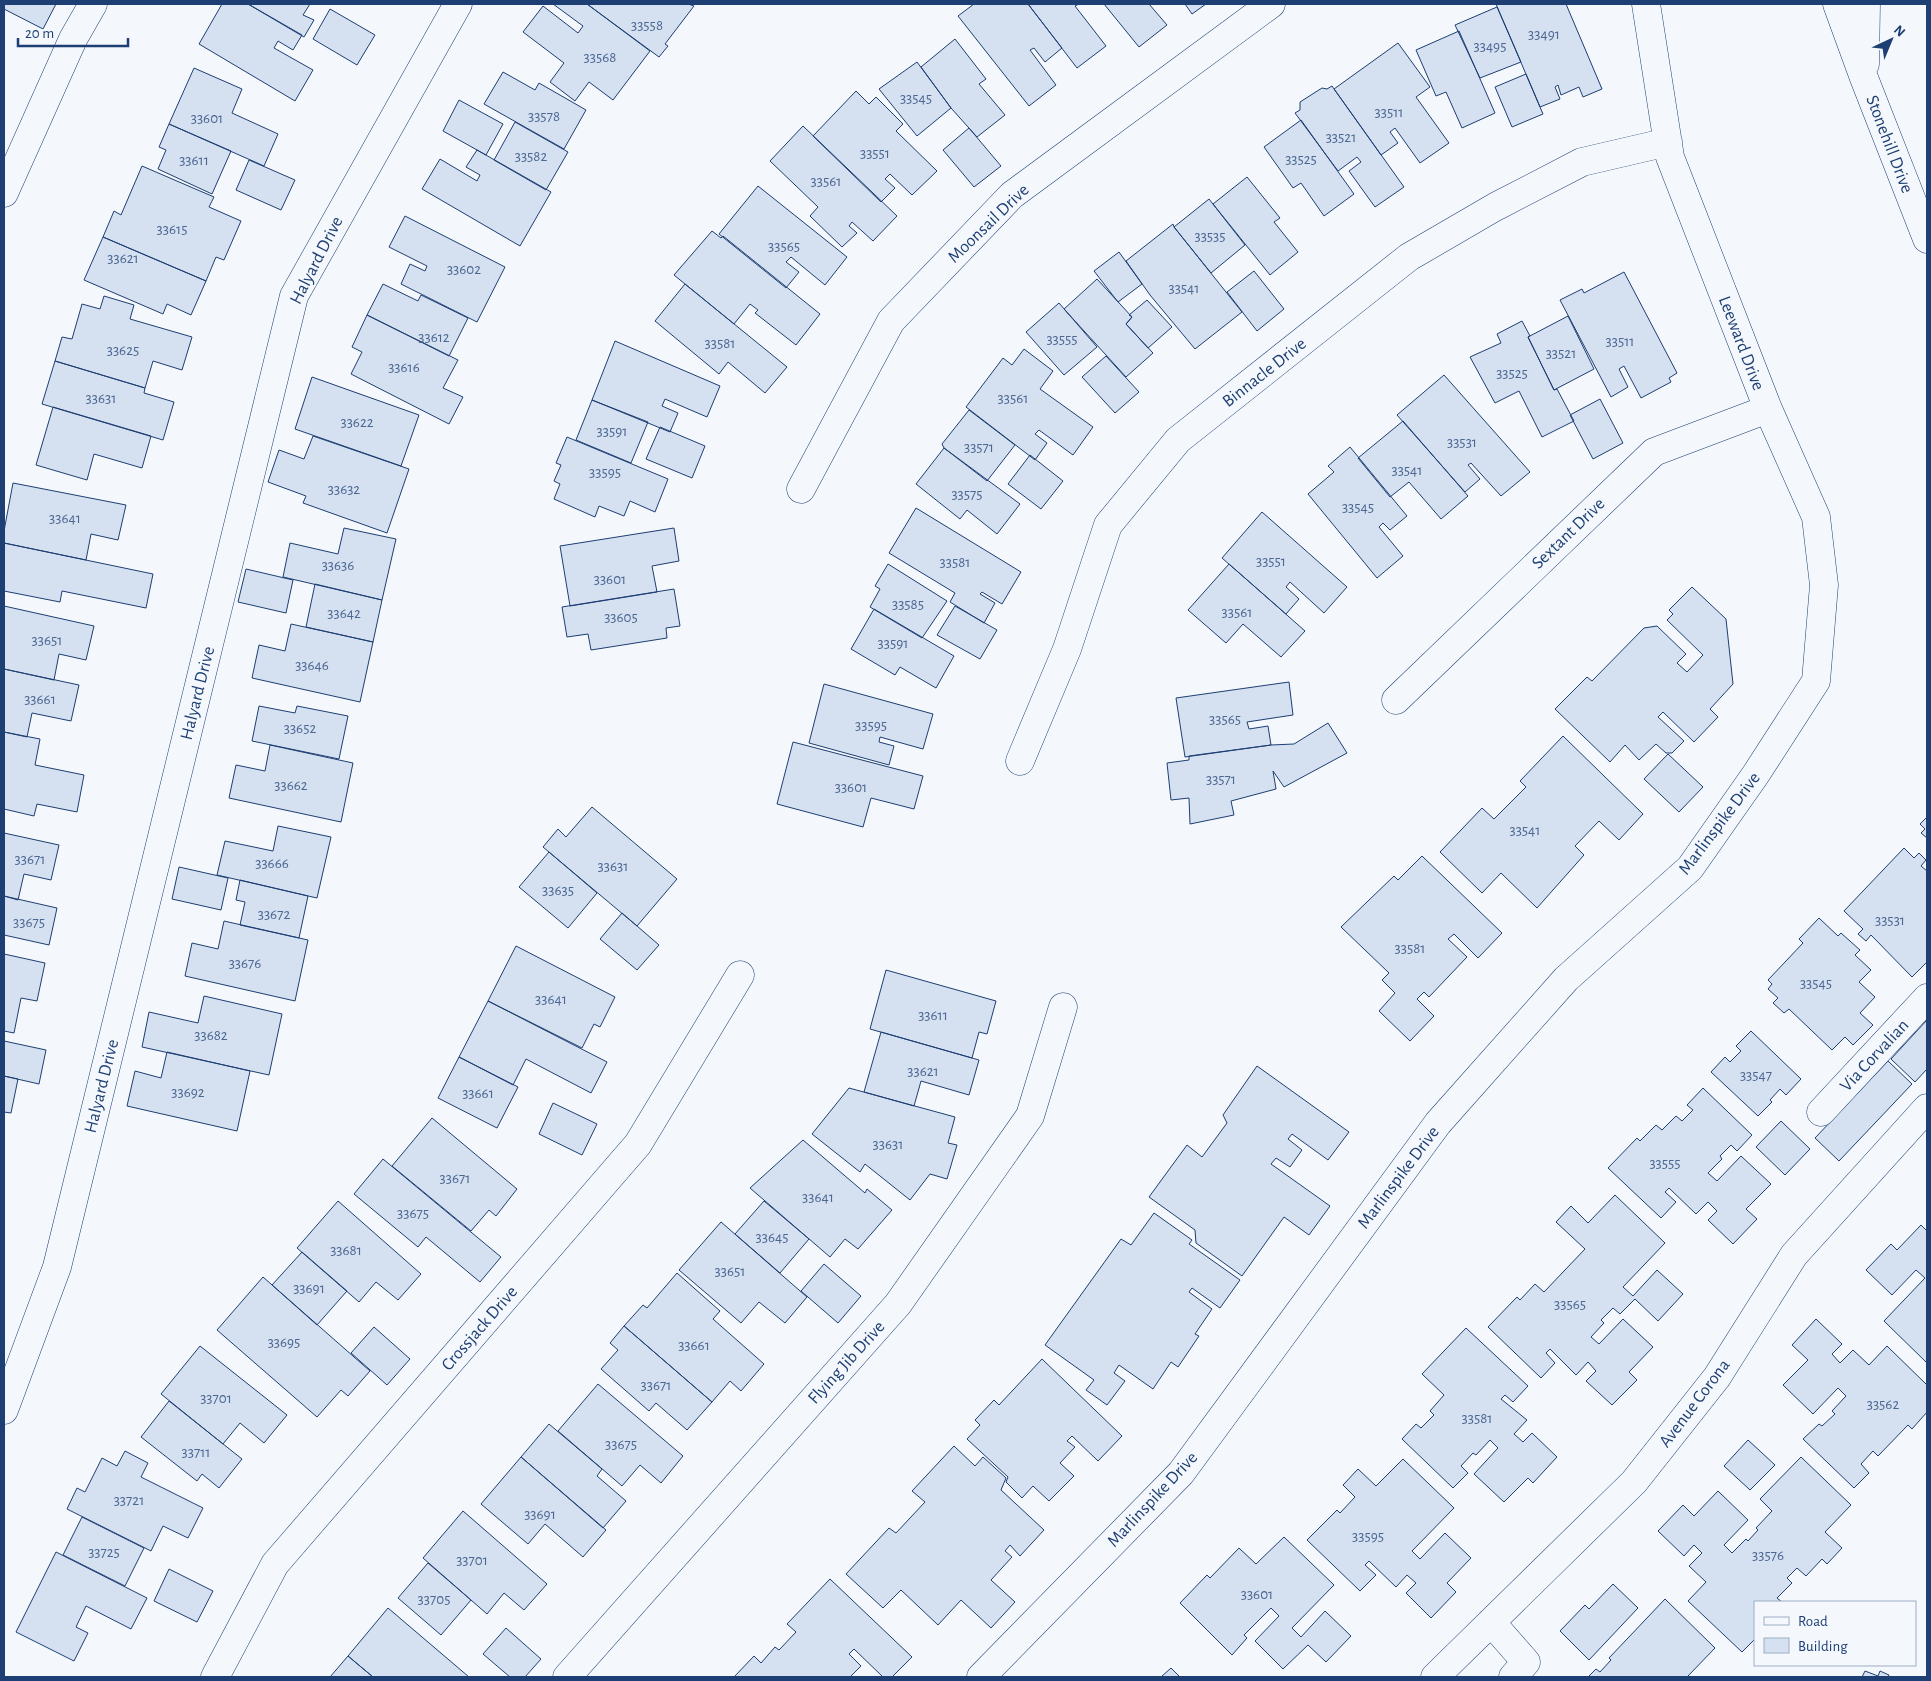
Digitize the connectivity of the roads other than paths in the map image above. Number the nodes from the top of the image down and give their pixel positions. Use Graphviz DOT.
graph roads {
  1 [pos="93,4"];
  2 [pos="458,4"];
  3 [pos="1271,4"];
  4 [pos="1646,4"];
  5 [pos="1838,4"];
  6 [pos="1866,4"];
  7 [pos="1864,78"];
  8 [pos="1668,142"];
  9 [pos="4,193"];
  10 [pos="1927,239"];
  11 [pos="1768,409"];
  12 [pos="802,489"];
  13 [pos="1816,681"];
  14 [pos="1396,700"];
  15 [pos="1020,761"];
  16 [pos="740,975"];
  17 [pos="1927,998"];
  18 [pos="1063,1007"];
  19 [pos="1927,1108"];
  20 [pos="1820,1112"];
  21 [pos="4,1410"];
  22 [pos="1491,1622"];
  23 [pos="215,1677"];
  24 [pos="567,1677"];
  25 [pos="981,1677"];
  26 [pos="1436,1677"];
  27 [pos="1513,1677"];
  1 -- 9 [label="street"];
  2 -- 21 [label="street, Halyard Drive"];
  3 -- 12 [label="street, Moonsail Drive"];
  4 -- 8 [label="street, Leeward Drive"];
  5 -- 7 [label="street, Stonehill Drive"];
  6 -- 7 [label="street, Stonehill Drive"];
  7 -- 10 [label="street, Stonehill Drive"];
  8 -- 11 [label="street, Leeward Drive"];
  8 -- 15 [label="street, Binnacle Drive"];
  11 -- 13 [label="street, Leeward Drive"];
  11 -- 14 [label="street, Sextant Drive"];
  13 -- 25 [label="street, Marlinspike Drive"];
  16 -- 23 [label="street, Crossjack Drive"];
  17 -- 20 [label="street, Via Corvalian"];
  18 -- 24 [label="street, Flying Jib Drive"];
  19 -- 22 [label="street, Avenue Corona"];
  22 -- 26 [label="street, Avenue Corona"];
  22 -- 27 [label="street"];
}
